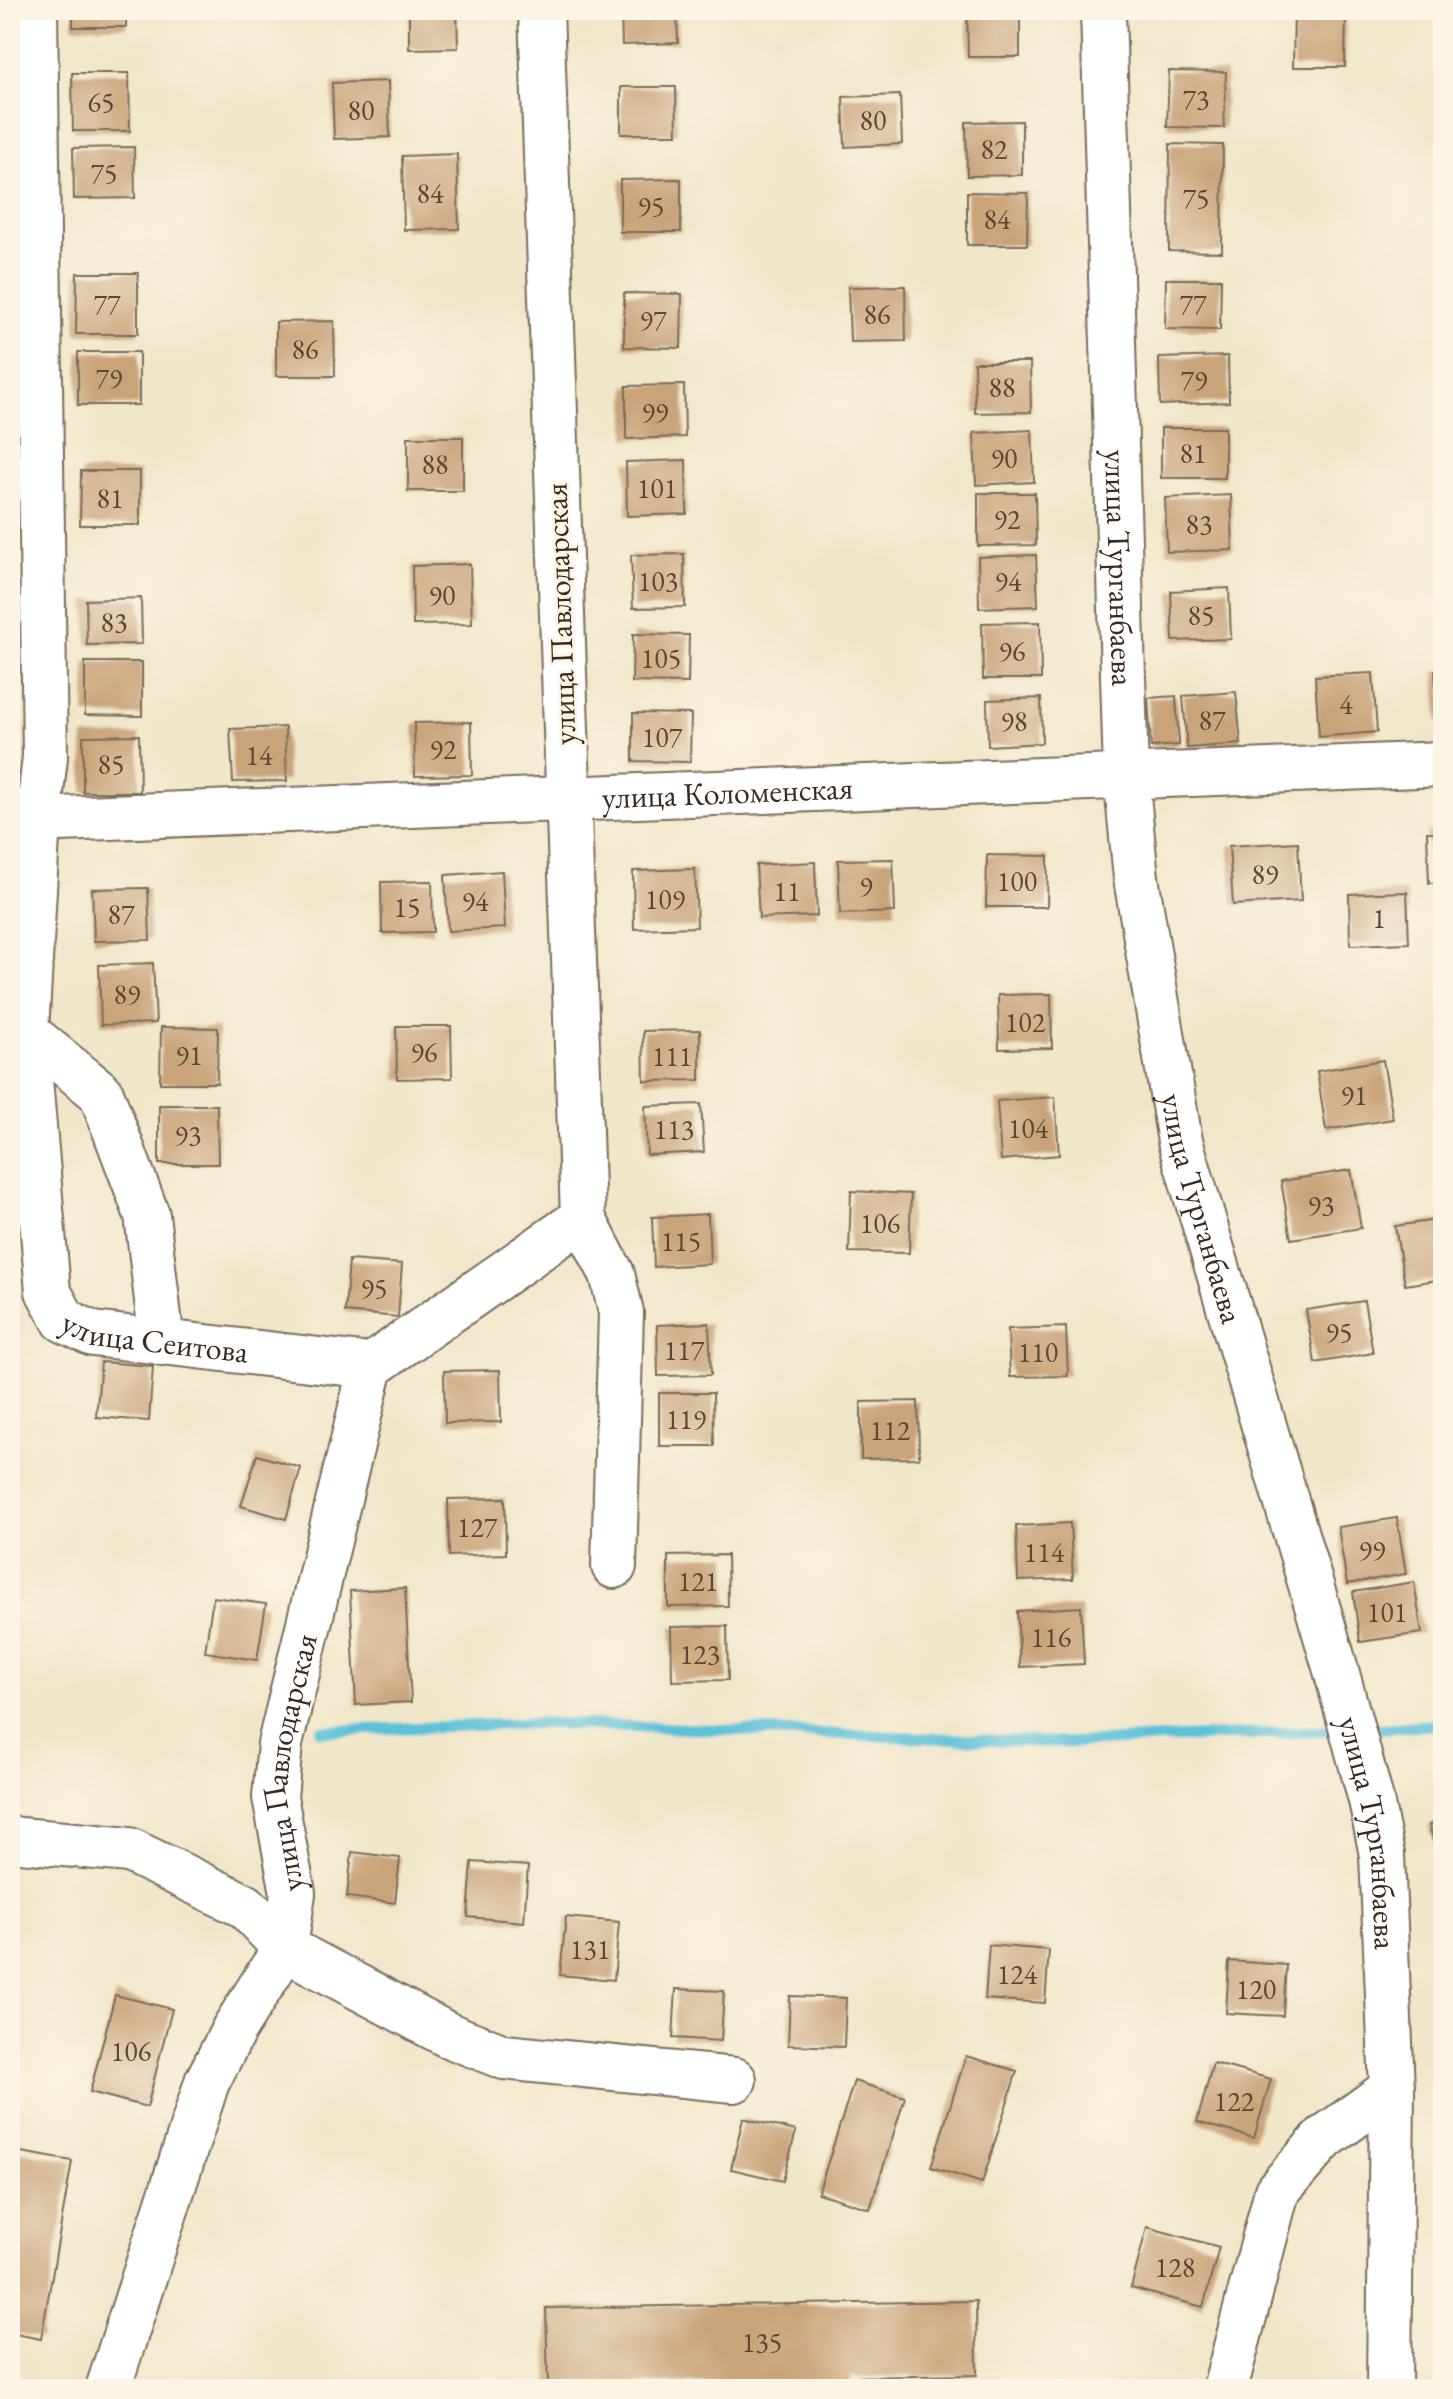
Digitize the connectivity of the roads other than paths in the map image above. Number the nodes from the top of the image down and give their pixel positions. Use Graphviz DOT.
graph roads {
  1 [pos="35,10"];
  2 [pos="541,10"];
  3 [pos="1103,10"];
  4 [pos="1443,764"];
  5 [pos="1126,775"];
  6 [pos="567,799"];
  7 [pos="19,811"];
  8 [pos="26,1032"];
  9 [pos="583,1218"];
  10 [pos="162,1343"];
  11 [pos="371,1366"];
  12 [pos="614,1566"];
  13 [pos="10,1839"];
  14 [pos="285,1948"];
  15 [pos="734,2080"];
  16 [pos="1392,2089"];
  17 [pos="108,2389"];
  18 [pos="1225,2389"];
  19 [pos="1389,2389"];
  1 -- 7 [label="street, улица Сеитова"];
  2 -- 6 [label="street, улица Павлодарская"];
  3 -- 5 [label="street, улица Турганбаева"];
  4 -- 5 [label="street, улица Коломенская"];
  5 -- 6 [label="street, улица Коломенская"];
  5 -- 16 [label="street, улица Турганбаева"];
  6 -- 7 [label="street, улица Коломенская"];
  6 -- 9 [label="street, улица Павлодарская"];
  7 -- 8 [label="street, улица Сеитова"];
  8 -- 10 [label="street"];
  8 -- 10 [label="street, улица Сеитова"];
  9 -- 11 [label="street"];
  9 -- 12 [label="street, улица Павлодарская"];
  10 -- 11 [label="street, улица Сеитова"];
  11 -- 14 [label="street, улица Павлодарская"];
  13 -- 14 [label="street"];
  14 -- 15 [label="street"];
  14 -- 17 [label="street, улица Павлодарская"];
  16 -- 18 [label="street"];
  16 -- 19 [label="street, улица Турганбаева"];
}
